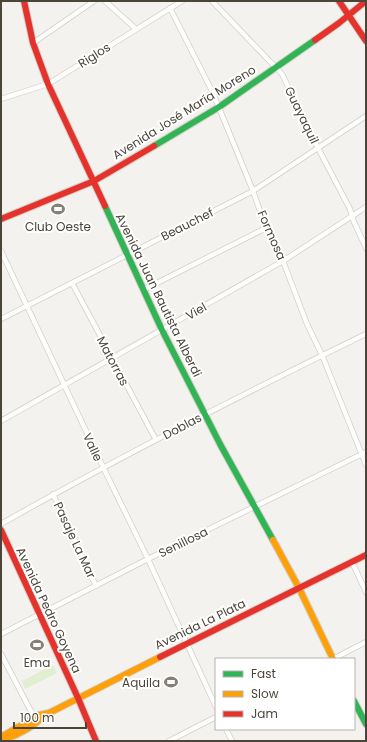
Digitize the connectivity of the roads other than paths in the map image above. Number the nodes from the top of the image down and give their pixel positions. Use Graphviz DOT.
graph roads {
  1 [pos="24,1"];
  2 [pos="94,1"];
  3 [pos="105,1"];
  4 [pos="182,1"];
  5 [pos="212,1"];
  6 [pos="339,1"];
  7 [pos="366,2"];
  8 [pos="170,8"];
  9 [pos="350,15"];
  10 [pos="136,29"];
  11 [pos="366,41"];
  12 [pos="33,43"];
  13 [pos="276,67"];
  14 [pos="48,84"];
  15 [pos="1,99"];
  16 [pos="219,107"];
  17 [pos="366,116"];
  18 [pos="318,148"];
  19 [pos="94,181"];
  20 [pos="253,191"];
  21 [pos="366,206"];
  22 [pos="352,216"];
  23 [pos="1,219"];
  24 [pos="266,228"];
  25 [pos="366,248"];
  26 [pos="1,251"];
  27 [pos="127,254"];
  28 [pos="284,261"];
  29 [pos="72,283"];
  30 [pos="143,290"];
  31 [pos="27,305"];
  32 [pos="1,319"];
  33 [pos="162,330"];
  34 [pos="366,334"];
  35 [pos="322,355"];
  36 [pos="112,358"];
  37 [pos="64,385"];
  38 [pos="205,414"];
  39 [pos="1,421"];
  40 [pos="156,440"];
  41 [pos="364,453"];
  42 [pos="366,465"];
  43 [pos="103,468"];
  44 [pos="53,494"];
  45 [pos="254,506"];
  46 [pos="1,524"];
  47 [pos="1,530"];
  48 [pos="366,555"];
  49 [pos="148,559"];
  50 [pos="352,562"];
  51 [pos="96,586"];
  52 [pos="299,588"];
  53 [pos="366,592"];
  54 [pos="39,614"];
  55 [pos="1,634"];
  56 [pos="366,642"];
  57 [pos="188,643"];
  58 [pos="1,654"];
  59 [pos="333,658"];
  60 [pos="335,658"];
  61 [pos="78,698"];
  62 [pos="355,703"];
  63 [pos="215,705"];
  64 [pos="46,715"];
  65 [pos="34,718"];
  66 [pos="215,718"];
  67 [pos="366,724"];
  68 [pos="226,730"];
  69 [pos="17,737"];
  70 [pos="1,739"];
  71 [pos="96,741"];
  72 [pos="169,741"];
  73 [pos="232,741"];
  1 -- 12 [label="main road, Avenida Juan Bautista Alberdi"];
  2 -- 12 [label="street"];
  3 -- 10 [label="street"];
  4 -- 8 [label="street, Riglos"];
  5 -- 13 [label="street, Guayaquil"];
  6 -- 9 [label="main road"];
  7 -- 9 [label="main road, Avenida José María Moreno"];
  8 -- 10 [label="street, Riglos"];
  8 -- 16 [label="street, Formosa"];
  9 -- 11 [label="main road"];
  9 -- 13 [label="main road, Avenida José María Moreno"];
  10 -- 14 [label="street, Riglos"];
  12 -- 14 [label="main road, Avenida Juan Bautista Alberdi"];
  13 -- 16 [label="main road, Avenida José María Moreno"];
  13 -- 18 [label="street, Guayaquil"];
  14 -- 15 [label="street, Riglos"];
  14 -- 19 [label="main road, Avenida Juan Bautista Alberdi"];
  16 -- 19 [label="main road, Avenida José María Moreno"];
  16 -- 20 [label="street, Formosa"];
  17 -- 18 [label="street, Beauchef"];
  18 -- 20 [label="street, Beauchef"];
  18 -- 22 [label="street, Guayaquil"];
  19 -- 23 [label="main road, Avenida José María Moreno"];
  19 -- 27 [label="main road, Avenida Juan Bautista Alberdi"];
  20 -- 24 [label="street, Formosa"];
  20 -- 27 [label="street, Beauchef"];
  21 -- 22 [label="street, Viel"];
  22 -- 25 [label="street, Guayaquil"];
  22 -- 28 [label="street, Viel"];
  24 -- 28 [label="street, Formosa"];
  24 -- 30 [label="street"];
  26 -- 31 [label="street, Valle"];
  27 -- 29 [label="street, Beauchef"];
  27 -- 30 [label="main road, Avenida Juan Bautista Alberdi"];
  28 -- 33 [label="street, Viel"];
  28 -- 35 [label="street, Formosa"];
  29 -- 31 [label="street, Beauchef"];
  29 -- 36 [label="street, Matorras"];
  30 -- 33 [label="main road, Avenida Juan Bautista Alberdi"];
  31 -- 32 [label="street, Beauchef"];
  31 -- 37 [label="street, Valle"];
  33 -- 36 [label="street, Viel"];
  33 -- 38 [label="main road, Avenida Juan Bautista Alberdi"];
  34 -- 35 [label="street, Doblas"];
  35 -- 38 [label="street, Doblas"];
  35 -- 41 [label="street, Formosa"];
  36 -- 37 [label="street, Viel"];
  36 -- 40 [label="street, Matorras"];
  37 -- 39 [label="street, Viel"];
  37 -- 43 [label="street, Valle"];
  38 -- 40 [label="street, Doblas"];
  38 -- 45 [label="main road, Avenida Juan Bautista Alberdi"];
  40 -- 43 [label="street, Doblas"];
  41 -- 42 [label="street, Formosa"];
  41 -- 45 [label="street, Senillosa"];
  43 -- 44 [label="street, Doblas"];
  43 -- 49 [label="street, Valle"];
  44 -- 46 [label="street, Doblas"];
  44 -- 51 [label="street, Pasaje La Mar"];
  45 -- 49 [label="street, Senillosa"];
  45 -- 52 [label="main road, Avenida Juan Bautista Alberdi"];
  47 -- 54 [label="main road, Avenida Pedro Goyena"];
  48 -- 50 [label="main road, Avenida La Plata"];
  49 -- 51 [label="street, Senillosa"];
  49 -- 57 [label="street, Valle"];
  50 -- 52 [label="main road, Avenida La Plata"];
  50 -- 53 [label="street"];
  51 -- 54 [label="street, Senillosa"];
  52 -- 57 [label="main road, Avenida La Plata"];
  52 -- 59 [label="main road, Avenida Juan Bautista Alberdi"];
  54 -- 55 [label="street, Senillosa"];
  54 -- 61 [label="main road, Avenida Pedro Goyena"];
  56 -- 60 [label="street"];
  57 -- 61 [label="main road, Avenida La Plata"];
  57 -- 63 [label="street, Valle"];
  58 -- 65 [label="street"];
  61 -- 64 [label="main road, Avenida La Plata"];
  61 -- 71 [label="main road, Avenida Pedro Goyena"];
  62 -- 67 [label="main road"];
  64 -- 65 [label="main road, Avenida La Plata"];
  64 -- 69 [label="main road, Avenida La Plata"];
  65 -- 69 [label="main road"];
  65 -- 70 [label="main road, Avenida La Plata"];
  66 -- 72 [label="street"];
  68 -- 73 [label="street"];
  69 -- 70 [label="main road, Avenida La Plata"];
}
